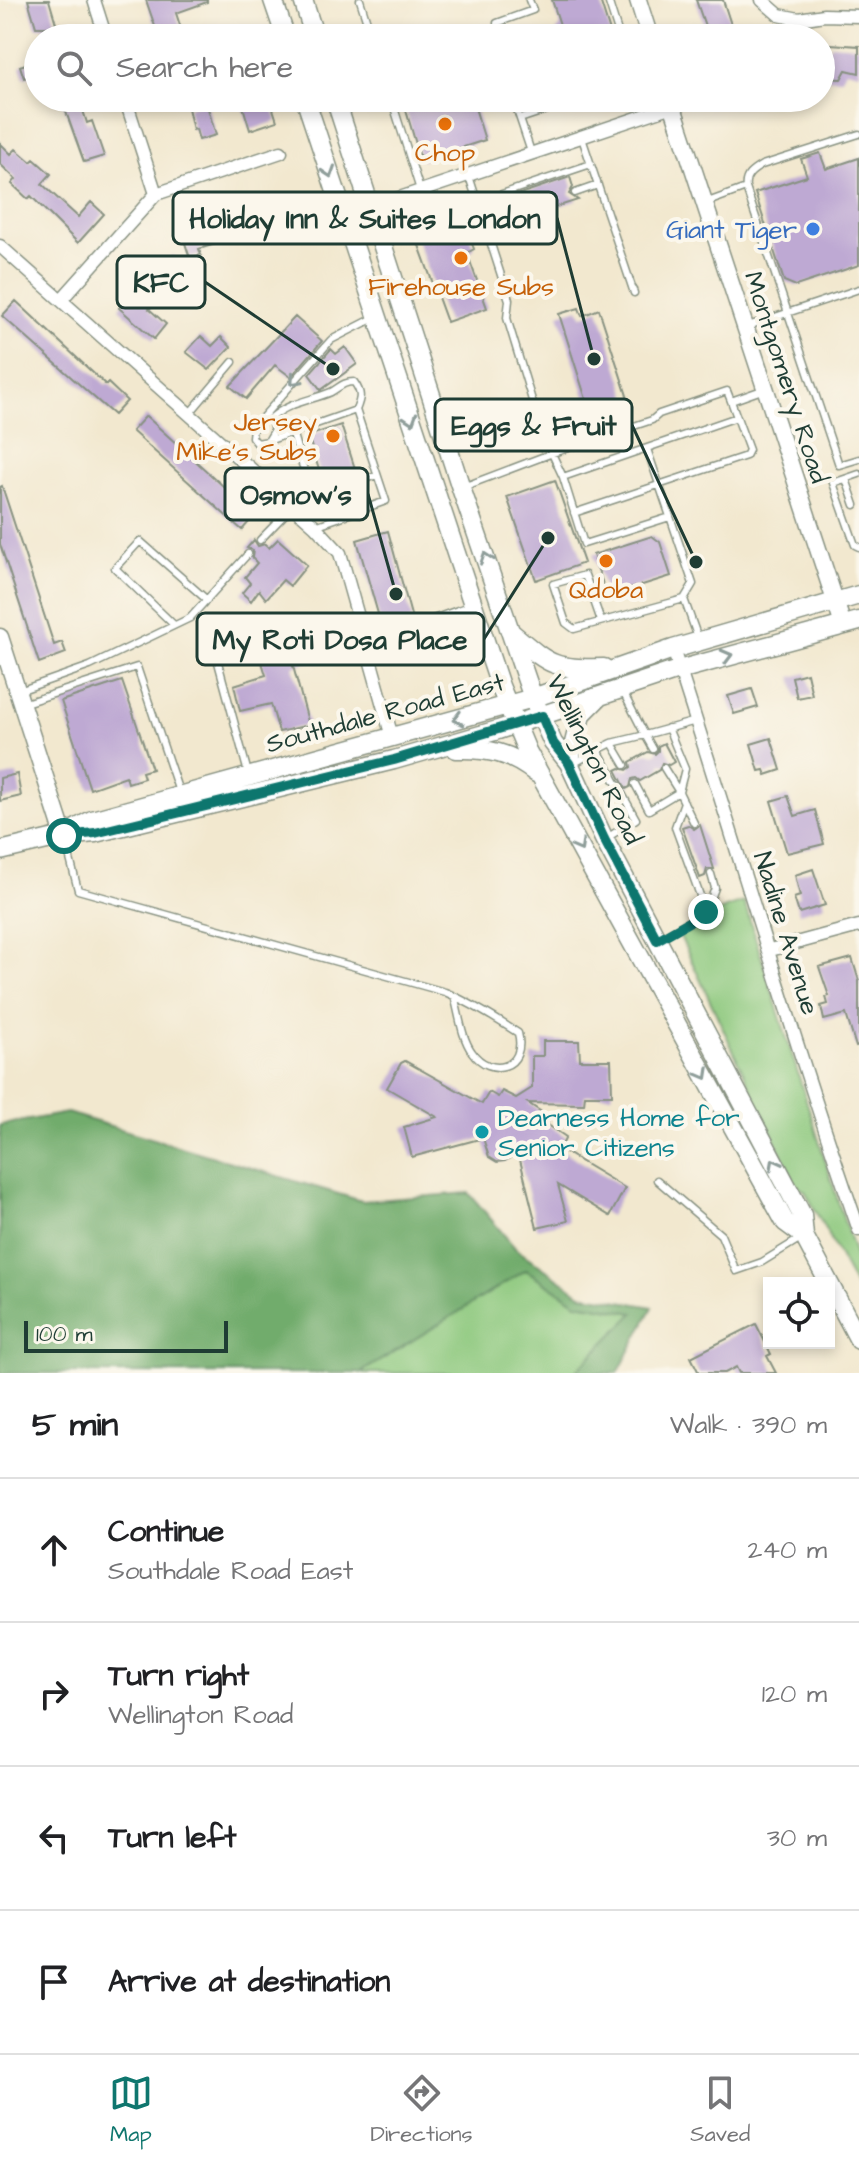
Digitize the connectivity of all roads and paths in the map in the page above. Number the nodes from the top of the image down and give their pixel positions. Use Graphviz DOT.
graph roads {
  1 [pos="94,0"];
  2 [pos="273,0"];
  3 [pos="303,0"];
  4 [pos="360,0"];
  5 [pos="529,0"];
  6 [pos="608,0"];
  7 [pos="638,0"];
  8 [pos="762,0"];
  9 [pos="859,16"];
  10 [pos="102,24"];
  11 [pos="281,24"];
  12 [pos="311,24"];
  13 [pos="368,24"];
  14 [pos="497,24"];
  15 [pos="616,24"];
  16 [pos="646,24"];
  17 [pos="130,112"];
  18 [pos="309,112"];
  19 [pos="340,112"];
  20 [pos="395,112"];
  21 [pos="518,112"];
  22 [pos="541,112"];
  23 [pos="646,112"];
  24 [pos="674,112"];
  25 [pos="520,119"];
  26 [pos="859,134"];
  27 [pos="582,138"];
  28 [pos="281,152"];
  29 [pos="532,155"];
  30 [pos="591,164"];
  31 [pos="469,176"];
  32 [pos="598,185"];
  33 [pos="746,188"];
  34 [pos="420,192"];
  35 [pos="575,193"];
  36 [pos="156,194"];
  37 [pos="478,202"];
  38 [pos="704,203"];
  39 [pos="371,208"];
  40 [pos="507,215"];
  41 [pos="343,217"];
  42 [pos="485,223"];
  43 [pos="0,246"];
  44 [pos="859,289"];
  45 [pos="634,293"];
  46 [pos="62,299"];
  47 [pos="403,309"];
  48 [pos="788,313"];
  49 [pos="377,317"];
  50 [pos="745,327"];
  51 [pos="233,362"];
  52 [pos="765,388"];
  53 [pos="731,401"];
  54 [pos="356,410"];
  55 [pos="189,414"];
  56 [pos="737,417"];
  57 [pos="292,432"];
  58 [pos="268,441"];
  59 [pos="647,449"];
  60 [pos="550,454"];
  61 [pos="859,459"];
  62 [pos="859,474"];
  63 [pos="377,475"];
  64 [pos="563,477"];
  65 [pos="846,479"];
  66 [pos="659,484"];
  67 [pos="461,488"];
  68 [pos="855,505"];
  69 [pos="293,506"];
  70 [pos="574,513"];
  71 [pos="670,517"];
  72 [pos="315,526"];
  73 [pos="260,540"];
  74 [pos="859,547"];
  75 [pos="248,554"];
  76 [pos="859,595"];
  77 [pos="684,599"];
  78 [pos="207,600"];
  79 [pos="835,601"];
  80 [pos="473,605"];
  81 [pos="601,621"];
  82 [pos="851,623"];
  83 [pos="174,625"];
  84 [pos="511,632"];
  85 [pos="482,634"];
  86 [pos="0,637"];
  87 [pos="212,640"];
  88 [pos="699,642"];
  89 [pos="365,643"];
  90 [pos="442,648"];
  91 [pos="673,649"];
  92 [pos="620,668"];
  93 [pos="680,670"];
  94 [pos="622,689"];
  95 [pos="599,697"];
  96 [pos="20,698"];
  97 [pos="533,698"];
  98 [pos="508,705"];
  99 [pos="542,716"];
  100 [pos="697,721"];
  101 [pos="516,725"];
  102 [pos="668,728"];
  103 [pos="645,735"];
  104 [pos="392,737"];
  105 [pos="612,743"];
  106 [pos="435,748"];
  107 [pos="653,749"];
  108 [pos="598,750"];
  109 [pos="570,764"];
  110 [pos="625,765"];
  111 [pos="664,768"];
  112 [pos="249,777"];
  113 [pos="541,778"];
  114 [pos="635,784"];
  115 [pos="679,792"];
  116 [pos="181,795"];
  117 [pos="684,802"];
  118 [pos="649,810"];
  119 [pos="636,819"];
  120 [pos="694,823"];
  121 [pos="64,836"];
  122 [pos="604,839"];
  123 [pos="0,851"];
  124 [pos="711,874"];
  125 [pos="706,912"];
  126 [pos="859,926"];
  127 [pos="657,940"];
  128 [pos="770,950"];
  129 [pos="454,996"];
  130 [pos="657,1180"];
  131 [pos="859,1230"];
  132 [pos="804,1236"];
  133 [pos="859,1340"];
  1 -- 10 [label="street"];
  2 -- 11 [label="main road"];
  3 -- 12 [label="main road"];
  4 -- 13 [label="lane"];
  5 -- 14 [label="lane"];
  6 -- 15 [label="lane"];
  7 -- 16 [label="street"];
  8 -- 9 [label="street"];
  17 -- 36 [label="street"];
  18 -- 41 [label="main road, Wellington Road, one-way"];
  19 -- 39 [label="main road, Wellington Road"];
  20 -- 34 [label="lane"];
  21 -- 25 [label="lane"];
  22 -- 25 [label="lane"];
  23 -- 27 [label="street"];
  24 -- 38 [label="street, Montgomery Road"];
  25 -- 29 [label="lane"];
  26 -- 33 [label="lane"];
  27 -- 29 [label="street"];
  27 -- 30 [label="lane"];
  28 -- 36 [label="street"];
  29 -- 31 [label="street"];
  30 -- 32 [label="lane"];
  30 -- 37 [label="lane"];
  31 -- 34 [label="street"];
  31 -- 37 [label="lane"];
  32 -- 35 [label="lane"];
  32 -- 45 [label="lane"];
  33 -- 38 [label="lane"];
  33 -- 48 [label="lane"];
  34 -- 39 [label="street"];
  36 -- 46 [label="street"];
  37 -- 42 [label="lane"];
  38 -- 50 [label="street, Montgomery Road"];
  39 -- 41 [label="street"];
  39 -- 47 [label="main road, Wellington Road"];
  40 -- 42 [label="lane"];
  41 -- 49 [label="main road, Wellington Road"];
  42 -- 60 [label="lane"];
  43 -- 46 [label="street"];
  44 -- 48 [label="lane"];
  46 -- 55 [label="street"];
  47 -- 49 [label="main road"];
  47 -- 67 [label="main road, Wellington Road"];
  48 -- 50 [label="lane"];
  48 -- 61 [label="lane"];
  49 -- 58 [label="lane, one-way"];
  49 -- 80 [label="main road, Wellington Road, one-way"];
  50 -- 52 [label="street, Montgomery Road"];
  51 -- 55 [label="lane"];
  52 -- 53 [label="lane"];
  52 -- 79 [label="street, Montgomery Road"];
  53 -- 56 [label="lane"];
  53 -- 60 [label="lane"];
  54 -- 57 [label="lane"];
  54 -- 58 [label="lane"];
  54 -- 63 [label="lane"];
  55 -- 69 [label="street"];
  56 -- 59 [label="lane"];
  56 -- 66 [label="lane"];
  57 -- 58 [label="lane"];
  57 -- 63 [label="lane"];
  59 -- 64 [label="lane"];
  59 -- 66 [label="lane"];
  60 -- 64 [label="lane"];
  60 -- 67 [label="lane"];
  62 -- 65 [label="lane"];
  63 -- 72 [label="lane"];
  64 -- 70 [label="lane"];
  65 -- 68 [label="lane"];
  65 -- 74 [label="lane"];
  66 -- 70 [label="lane"];
  66 -- 71 [label="lane"];
  84 -- 67 [label="main road, Wellington Road, one-way"];
  69 -- 72 [label="street"];
  69 -- 73 [label="lane"];
  70 -- 71 [label="lane"];
  71 -- 77 [label="lane"];
  72 -- 89 [label="street"];
  75 -- 78 [label="lane"];
  76 -- 79 [label="main road, Southdale Road East"];
  77 -- 81 [label="lane"];
  77 -- 88 [label="lane"];
  78 -- 83 [label="lane"];
  78 -- 83 [label="lane"];
  79 -- 82 [label="street, Montgomery Road"];
  79 -- 88 [label="main road, Southdale Road East"];
  80 -- 85 [label="main road, Wellington Road"];
  80 -- 89 [label="lane"];
  81 -- 81 [label="lane"];
  93 -- 82 [label="main road, Southdale Road East, one-way"];
  83 -- 96 [label="lane"];
  84 -- 92 [label="main road"];
  84 -- 97 [label="main road, Wellington Road"];
  85 -- 90 [label="lane"];
  85 -- 98 [label="main road, Wellington Road"];
  86 -- 96 [label="street"];
  87 -- 112 [label="lane"];
  88 -- 91 [label="main road, Southdale Road East"];
  89 -- 104 [label="street"];
  91 -- 92 [label="main road, Southdale Road East"];
  91 -- 93 [label="street, Nadine Avenue"];
  92 -- 97 [label="main road, Southdale Road East"];
  93 -- 94 [label="main road, Southdale Road East"];
  93 -- 100 [label="street, Nadine Avenue"];
  94 -- 95 [label="main road, Southdale Road East"];
  94 -- 103 [label="lane"];
  95 -- 99 [label="main road, Southdale Road East"];
  95 -- 109 [label="main road"];
  96 -- 116 [label="lane"];
  96 -- 121 [label="street"];
  97 -- 98 [label="main road, Southdale Road East"];
  97 -- 99 [label="main road, Wellington Road"];
  98 -- 101 [label="main road, Wellington Road"];
  98 -- 104 [label="main road, Southdale Road East, one-way"];
  99 -- 101 [label="main road, Southdale Road East"];
  99 -- 109 [label="main road, Wellington Road"];
  100 -- 102 [label="lane"];
  100 -- 128 [label="street, Nadine Avenue"];
  101 -- 106 [label="main road, Southdale Road East"];
  101 -- 113 [label="main road, Wellington Road"];
  102 -- 103 [label="lane"];
  102 -- 115 [label="lane"];
  103 -- 105 [label="lane"];
  103 -- 107 [label="lane"];
  104 -- 112 [label="main road, Southdale Road East"];
  105 -- 108 [label="lane"];
  105 -- 110 [label="lane"];
  106 -- 113 [label="main road"];
  106 -- 121 [label="main road, Southdale Road East"];
  108 -- 109 [label="lane"];
  108 -- 119 [label="lane"];
  109 -- 122 [label="main road, Wellington Road"];
  111 -- 115 [label="lane"];
  112 -- 116 [label="main road, Southdale Road East"];
  113 -- 132 [label="main road, Wellington Road, one-way"];
  114 -- 118 [label="lane"];
  115 -- 117 [label="lane"];
  115 -- 118 [label="lane"];
  116 -- 121 [label="main road, Southdale Road East"];
  117 -- 120 [label="lane"];
  117 -- 125 [label="lane"];
  118 -- 119 [label="lane"];
  119 -- 122 [label="lane"];
  121 -- 123 [label="main road, Southdale Road East"];
  121 -- 129 [label="lane"];
  122 -- 127 [label="main road, Wellington Road"];
  124 -- 125 [label="lane"];
  125 -- 127 [label="lane"];
  126 -- 128 [label="street"];
  132 -- 127 [label="main road, Wellington Road, one-way"];
  128 -- 131 [label="street, Nadine Avenue"];
  129 -- 129 [label="lane"];
  130 -- 132 [label="lane"];
  132 -- 133 [label="main road, Wellington Road"];
}
